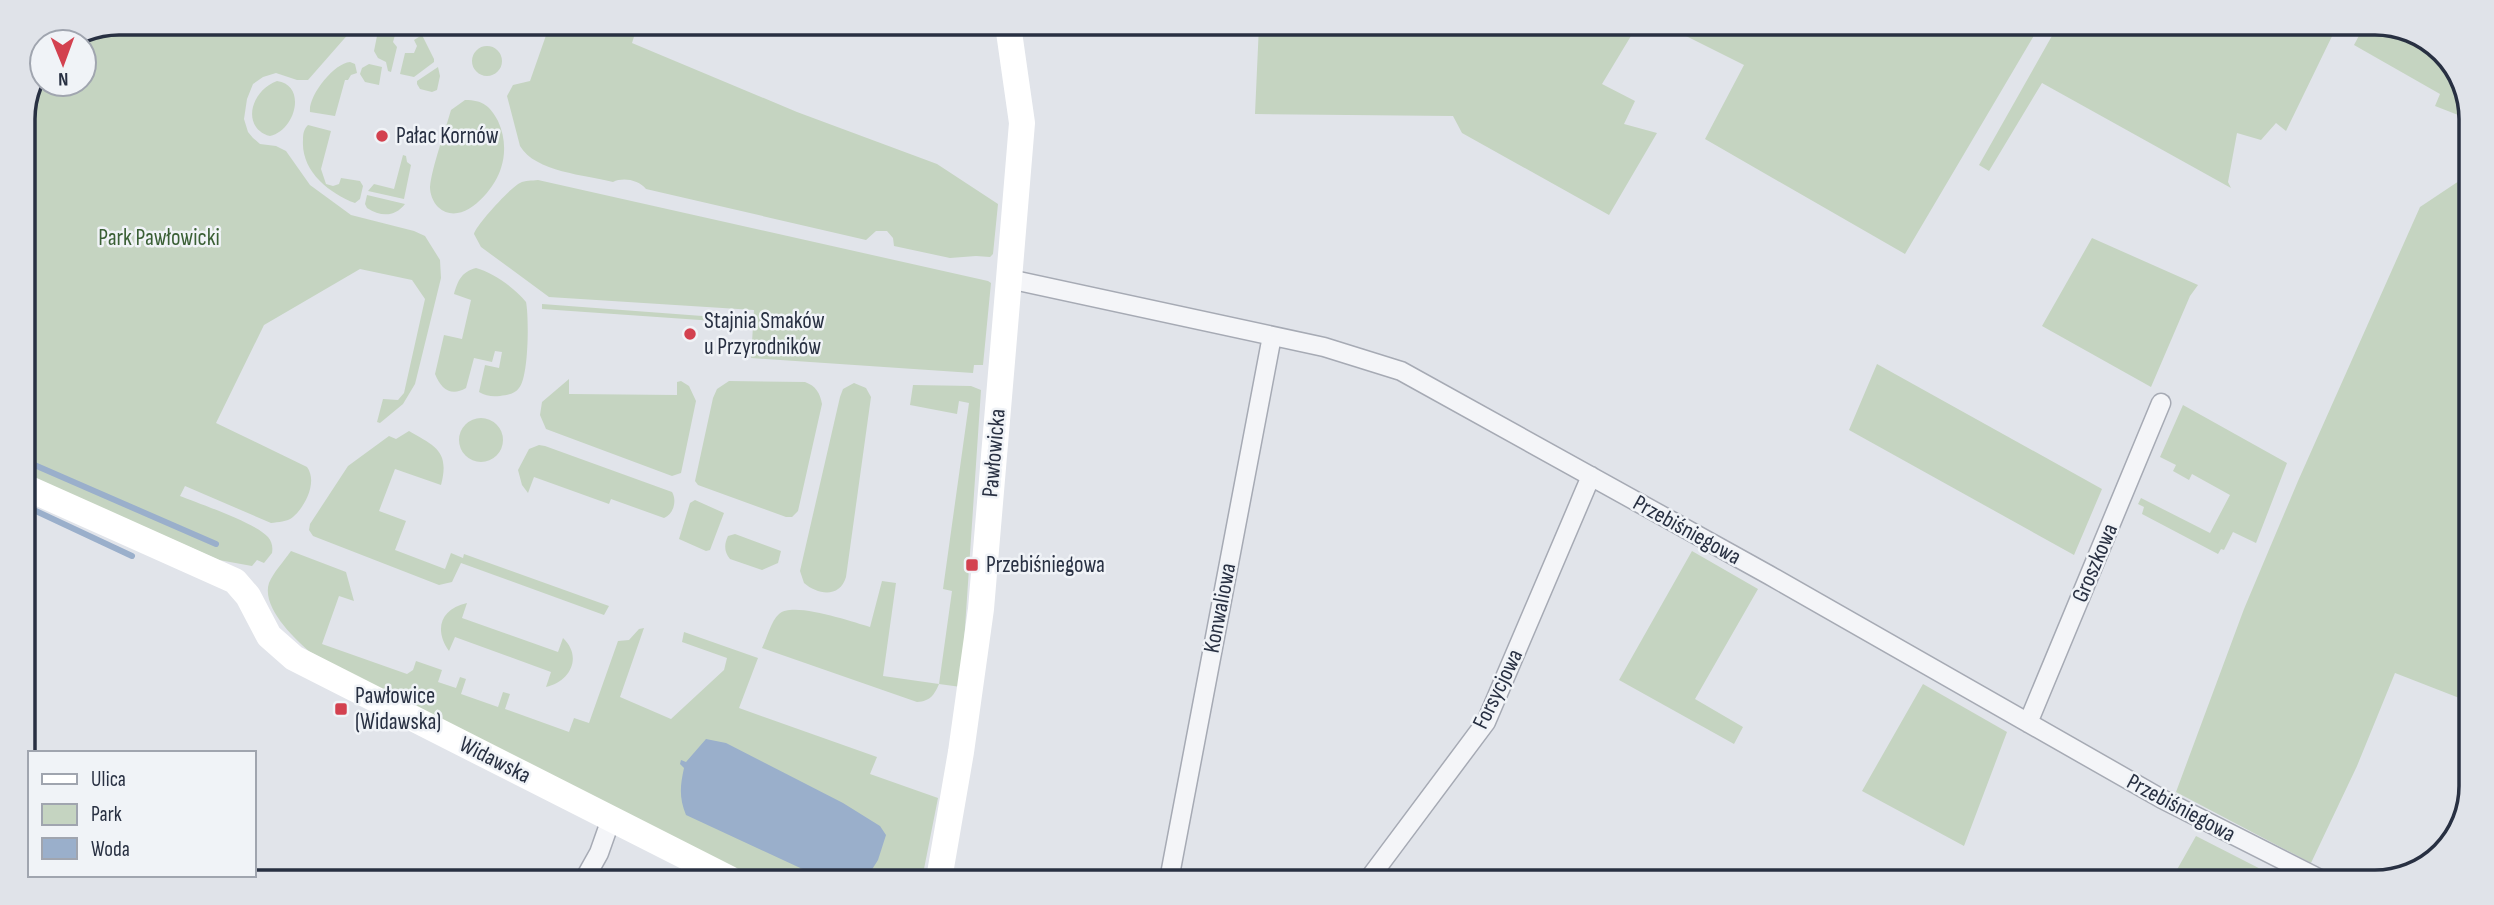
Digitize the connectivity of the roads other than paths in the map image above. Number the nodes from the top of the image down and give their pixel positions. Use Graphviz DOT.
graph roads {
  1 [pos="1009,35"];
  2 [pos="1009,279"];
  3 [pos="1272,336"];
  4 [pos="2161,403"];
  5 [pos="1591,476"];
  6 [pos="35,491"];
  7 [pos="2028,723"];
  8 [pos="611,819"];
  9 [pos="589,870"];
  10 [pos="712,870"];
  11 [pos="941,870"];
  12 [pos="1171,870"];
  13 [pos="1375,870"];
  14 [pos="2302,870"];
  1 -- 2 [label="street, Pawłowicka"];
  2 -- 3 [label="street, Przebiśniegowa"];
  2 -- 11 [label="street, Pawłowicka"];
  3 -- 5 [label="street, Przebiśniegowa"];
  3 -- 12 [label="street, Konwaliowa"];
  4 -- 7 [label="street, Groszkowa"];
  5 -- 7 [label="street, Przebiśniegowa"];
  5 -- 13 [label="street, Forsycjowa"];
  6 -- 8 [label="street, Widawska"];
  7 -- 14 [label="street, Przebiśniegowa"];
  8 -- 9 [label="street"];
  8 -- 10 [label="street, Widawska"];
}
